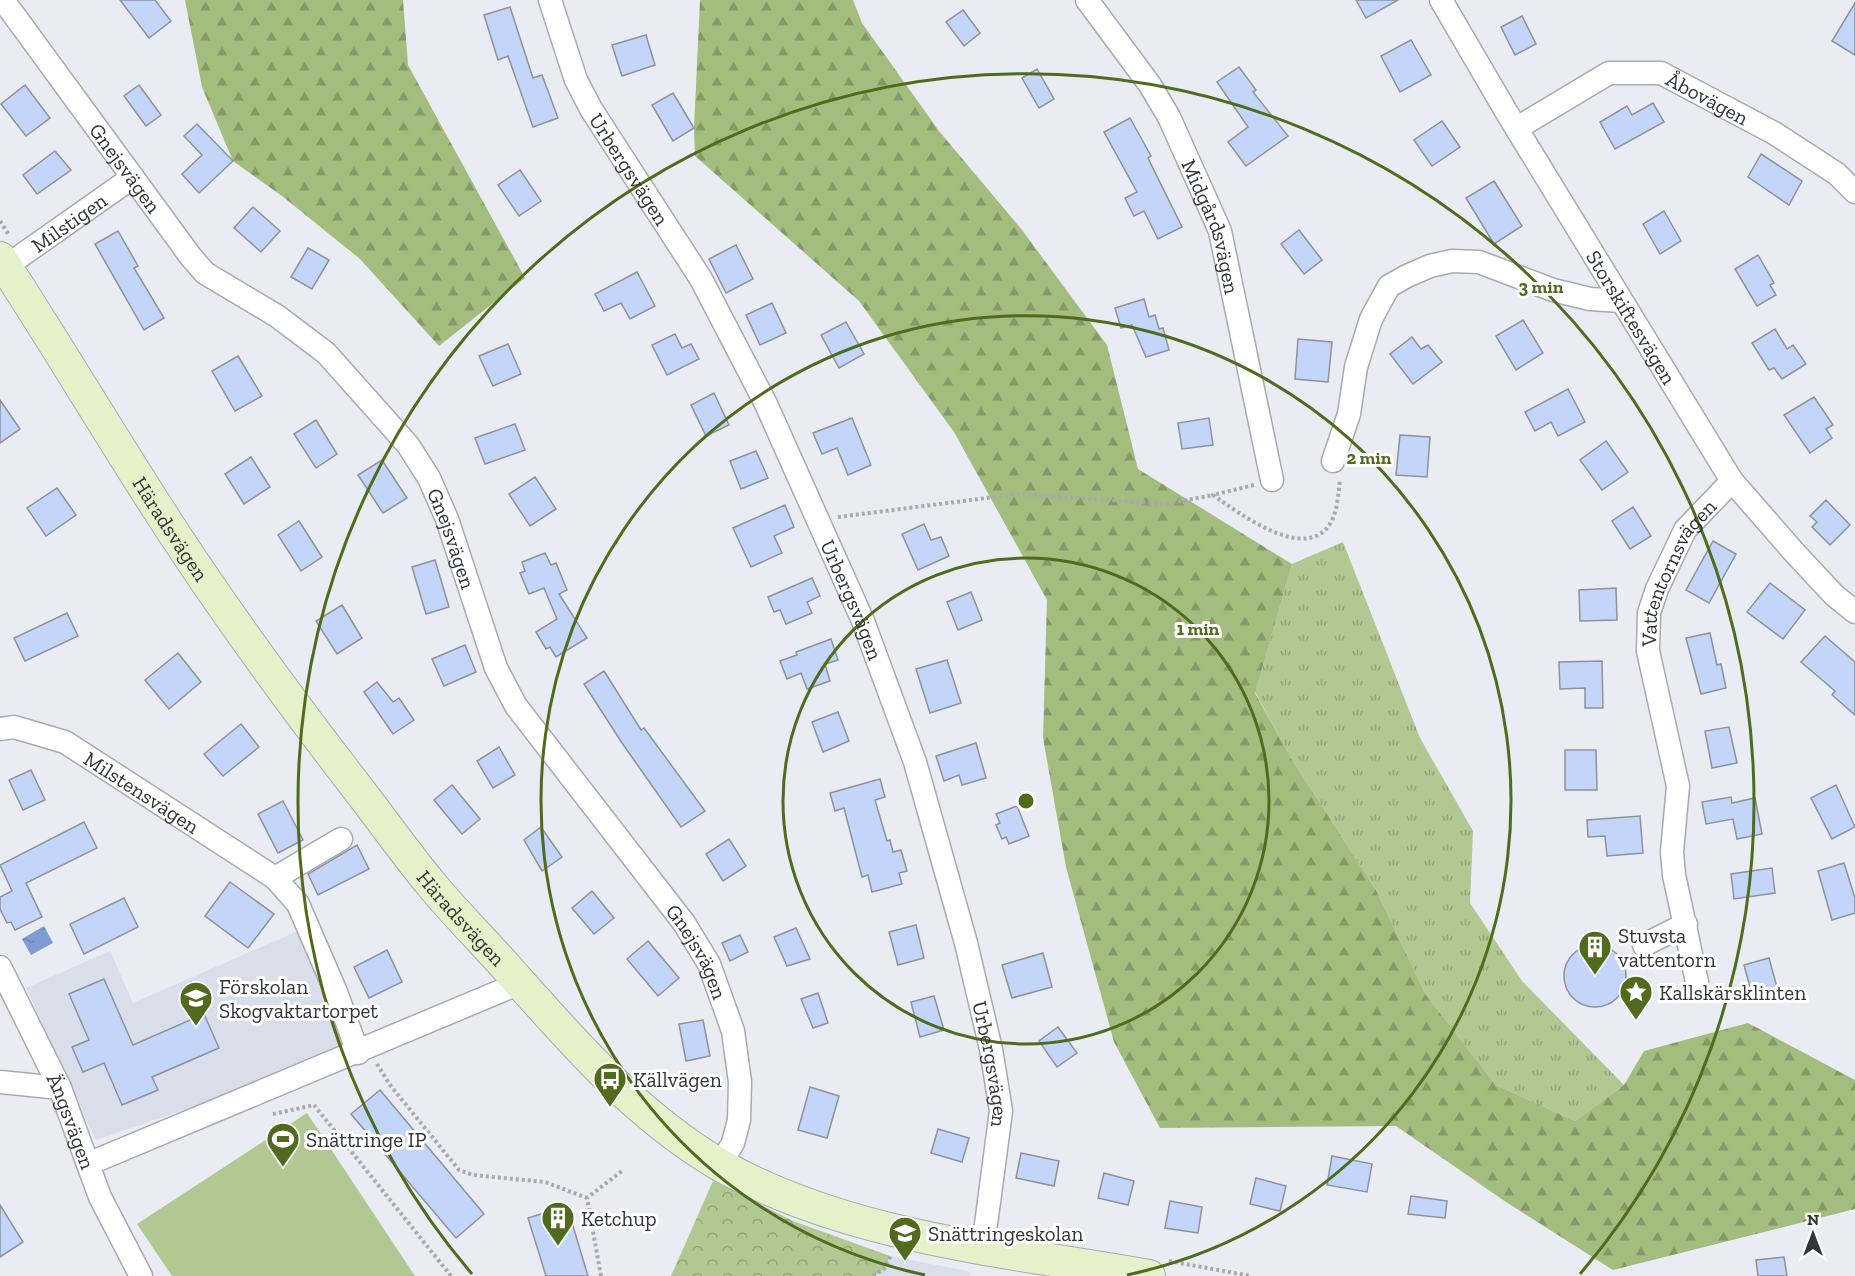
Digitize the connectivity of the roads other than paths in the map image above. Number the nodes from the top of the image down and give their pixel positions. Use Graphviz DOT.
graph roads {
  1 [pos="3,0"];
  2 [pos="550,0"];
  3 [pos="1087,0"];
  4 [pos="1441,0"];
  5 [pos="1517,128"];
  6 [pos="133,177"];
  7 [pos="1855,192"];
  8 [pos="9,260"];
  9 [pos="1621,301"];
  10 [pos="1333,461"];
  11 [pos="1272,480"];
  12 [pos="1732,481"];
  13 [pos="1855,612"];
  14 [pos="0,729"];
  15 [pos="341,839"];
  16 [pos="275,879"];
  17 [pos="1686,924"];
  18 [pos="1644,945"];
  19 [pos="0,967"];
  20 [pos="1697,982"];
  21 [pos="520,983"];
  22 [pos="365,1050"];
  23 [pos="0,1082"];
  24 [pos="60,1088"];
  25 [pos="88,1164"];
  26 [pos="720,1165"];
  27 [pos="983,1247"];
  28 [pos="1019,1265"];
  29 [pos="1153,1268"];
  30 [pos="141,1276"];
  1 -- 6 [label="street, Gnejsvägen"];
  2 -- 27 [label="street, Urbergsvägen"];
  3 -- 11 [label="street, Midgårdsvägen"];
  4 -- 5 [label="street, Storskiftesvägen"];
  5 -- 7 [label="street, Åbovägen"];
  5 -- 9 [label="street, Storskiftesvägen"];
  6 -- 8 [label="street, Milstigen"];
  6 -- 26 [label="street, Gnejsvägen"];
  8 -- 21 [label="street, Häradsvägen"];
  9 -- 10 [label="street"];
  9 -- 12 [label="street, Storskiftesvägen"];
  12 -- 13 [label="street, Storskiftesvägen"];
  12 -- 17 [label="street, Vattentornsvägen"];
  14 -- 16 [label="street, Milstensvägen"];
  15 -- 16 [label="street"];
  16 -- 22 [label="street, Milstensvägen"];
  17 -- 18 [label="street"];
  17 -- 20 [label="street, Vattentornsvägen"];
  19 -- 24 [label="street, Ängsvägen"];
  21 -- 22 [label="street"];
  21 -- 26 [label="street, Häradsvägen"];
  22 -- 25 [label="street"];
  23 -- 24 [label="street"];
  24 -- 25 [label="street, Ängsvägen"];
  25 -- 30 [label="street, Ängsvägen"];
  26 -- 27 [label="street, Häradsvägen"];
  27 -- 28 [label="street, Häradsvägen"];
  28 -- 29 [label="street, Häradsvägen"];
}
